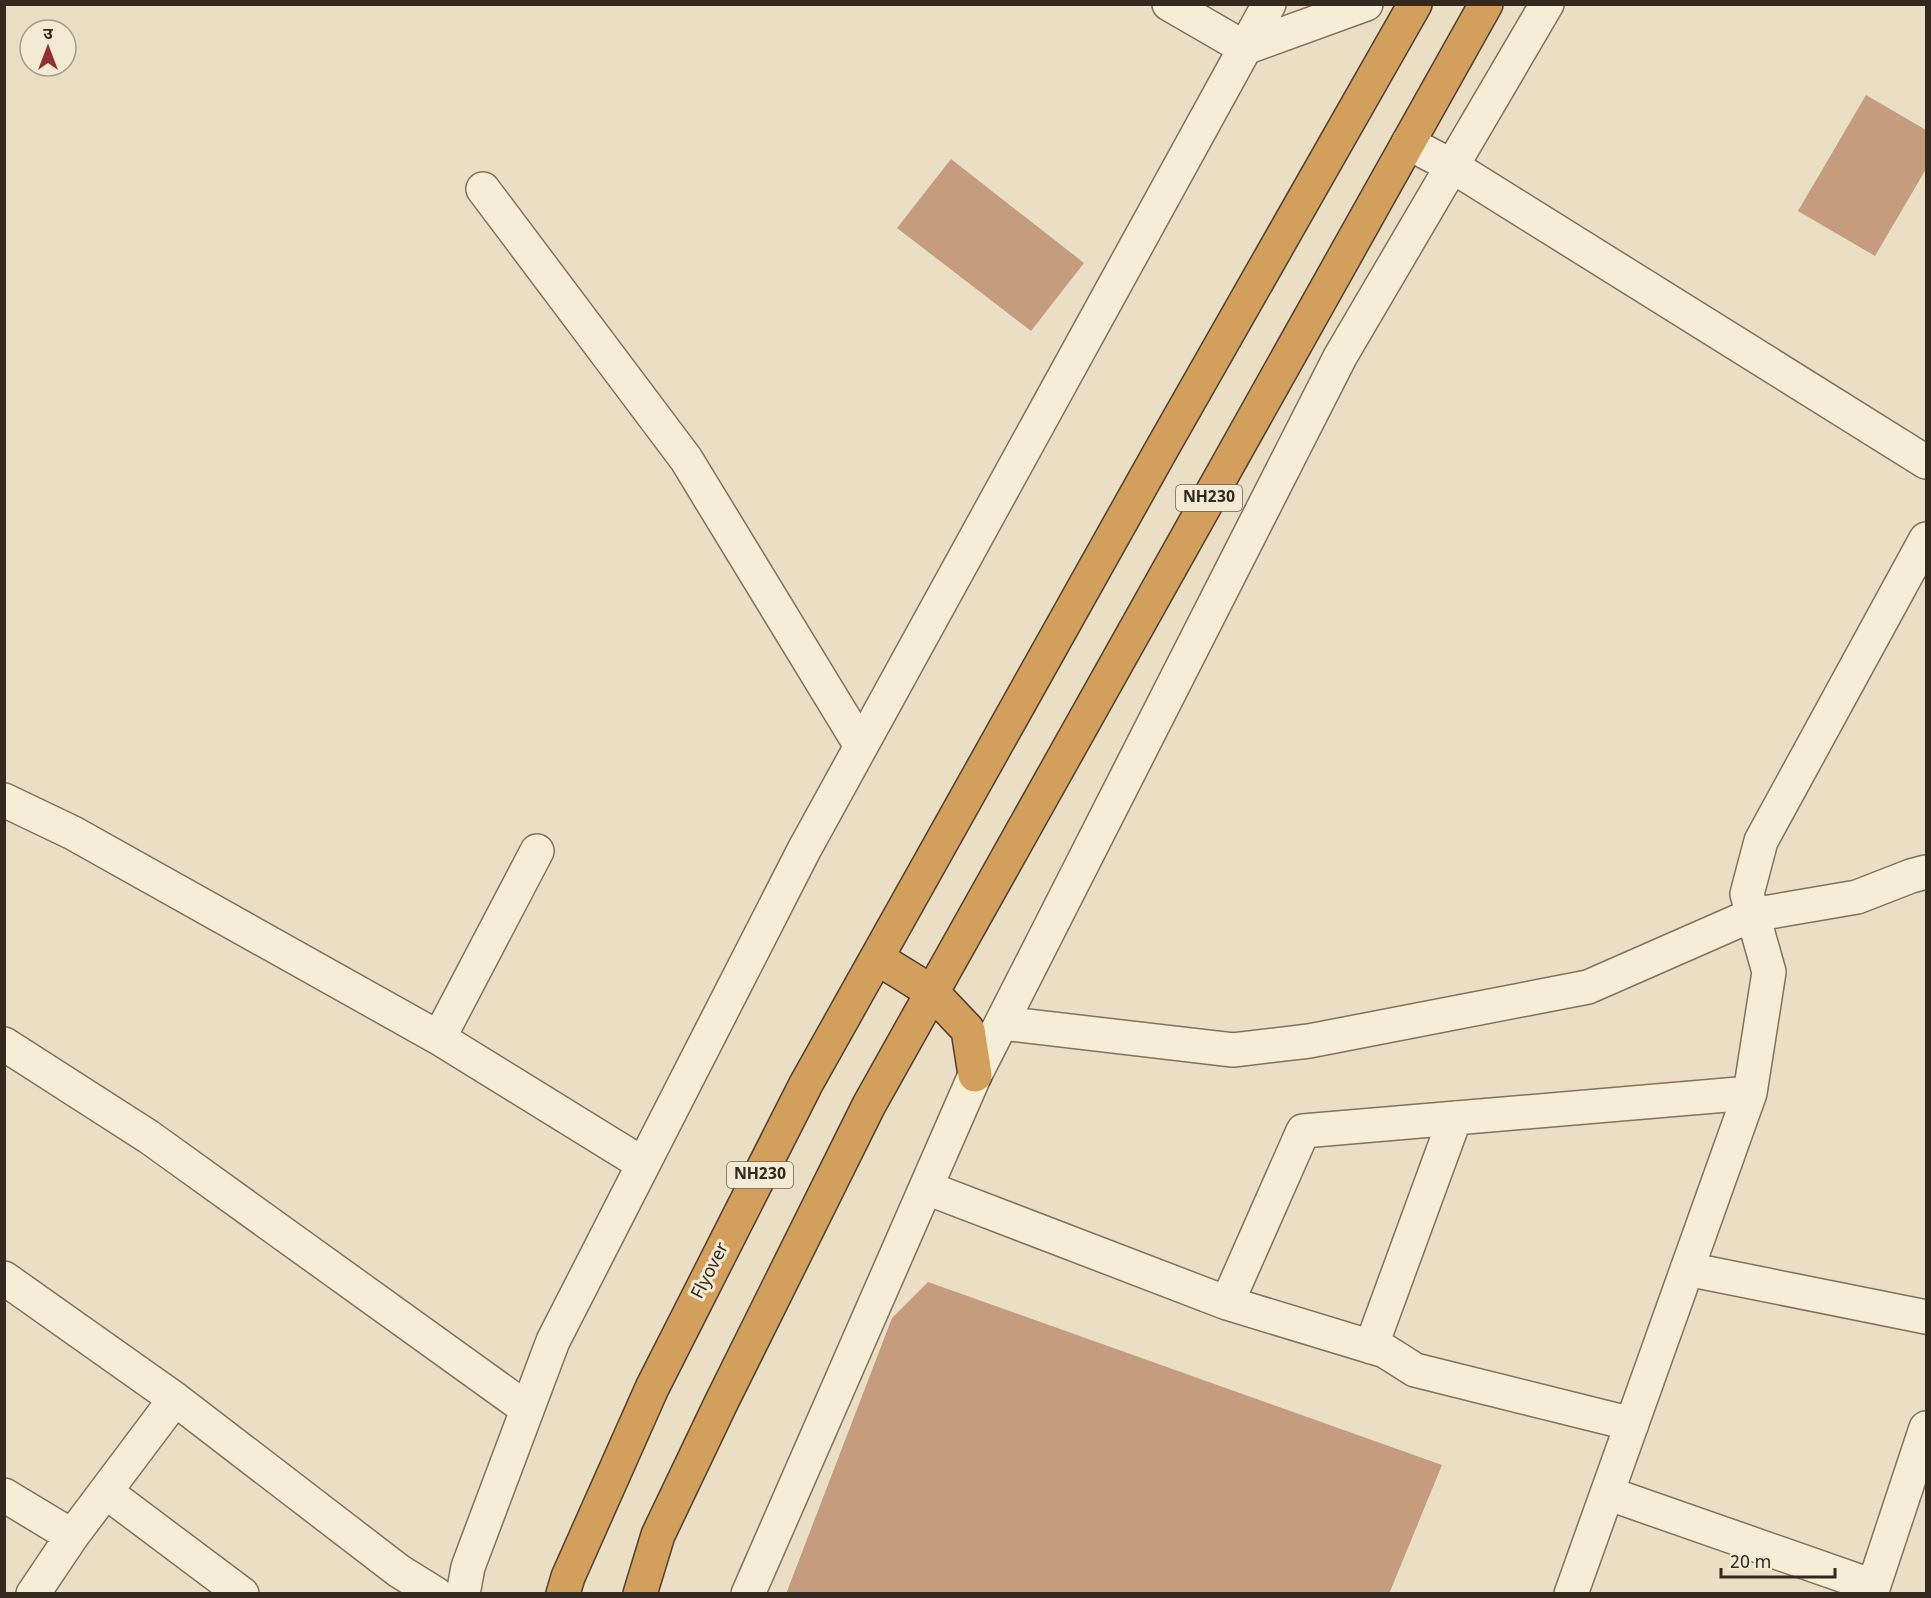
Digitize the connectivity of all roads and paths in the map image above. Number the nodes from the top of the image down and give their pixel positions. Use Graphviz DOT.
graph roads {
  1 [pos="1169,4"];
  2 [pos="1269,4"];
  3 [pos="1366,4"];
  4 [pos="1415,4"];
  5 [pos="1486,4"];
  6 [pos="1548,4"];
  7 [pos="1245,48"];
  8 [pos="1408,143"];
  9 [pos="1452,166"];
  10 [pos="483,189"];
  11 [pos="1926,462"];
  12 [pos="1926,539"];
  13 [pos="861,746"];
  14 [pos="4,800"];
  15 [pos="537,851"];
  16 [pos="1926,873"];
  17 [pos="1752,915"];
  18 [pos="877,958"];
  19 [pos="932,993"];
  20 [pos="1002,1023"];
  21 [pos="439,1038"];
  22 [pos="4,1044"];
  23 [pos="975,1075"];
  24 [pos="1750,1093"];
  25 [pos="1455,1118"];
  26 [pos="643,1164"];
  27 [pos="927,1188"];
  28 [pos="1687,1269"];
  29 [pos="4,1278"];
  30 [pos="1227,1303"];
  31 [pos="1926,1317"];
  32 [pos="1371,1347"];
  33 [pos="174,1399"];
  34 [pos="528,1409"];
  35 [pos="1632,1424"];
  36 [pos="1926,1428"];
  37 [pos="106,1492"];
  38 [pos="1607,1493"];
  39 [pos="4,1495"];
  40 [pos="72,1536"];
  41 [pos="1872,1590"];
  42 [pos="33,1593"];
  43 [pos="242,1593"];
  44 [pos="436,1593"];
  45 [pos="463,1593"];
  46 [pos="563,1593"];
  47 [pos="640,1593"];
  48 [pos="748,1593"];
  49 [pos="1572,1593"];
  1 -- 7 [label="street"];
  2 -- 7 [label="street"];
  3 -- 7 [label="street"];
  4 -- 18 [label="highway, NH230"];
  5 -- 8 [label="highway, NH230"];
  6 -- 9 [label="street"];
  7 -- 13 [label="street"];
  8 -- 9 [label="street"];
  8 -- 19 [label="highway, NH230"];
  9 -- 11 [label="street"];
  9 -- 20 [label="street"];
  10 -- 13 [label="street"];
  12 -- 17 [label="street"];
  13 -- 26 [label="street"];
  14 -- 21 [label="street"];
  15 -- 21 [label="street"];
  16 -- 17 [label="street"];
  17 -- 20 [label="street"];
  17 -- 24 [label="street"];
  18 -- 19 [label="highway"];
  18 -- 46 [label="highway, Flyover / NH230"];
  19 -- 23 [label="highway"];
  19 -- 47 [label="highway, NH230"];
  20 -- 23 [label="street"];
  21 -- 26 [label="street"];
  22 -- 34 [label="street"];
  23 -- 27 [label="street"];
  24 -- 25 [label="street"];
  24 -- 28 [label="street"];
  25 -- 30 [label="street"];
  25 -- 32 [label="street"];
  26 -- 34 [label="street"];
  27 -- 30 [label="street"];
  27 -- 48 [label="street"];
  28 -- 31 [label="street"];
  28 -- 35 [label="street"];
  29 -- 33 [label="street"];
  30 -- 32 [label="street"];
  32 -- 35 [label="street"];
  33 -- 37 [label="street"];
  33 -- 44 [label="street"];
  34 -- 45 [label="street"];
  35 -- 38 [label="street"];
  36 -- 41 [label="street"];
  37 -- 40 [label="street"];
  37 -- 43 [label="street"];
  38 -- 41 [label="street"];
  38 -- 49 [label="street"];
  39 -- 40 [label="street"];
  40 -- 42 [label="street"];
}
